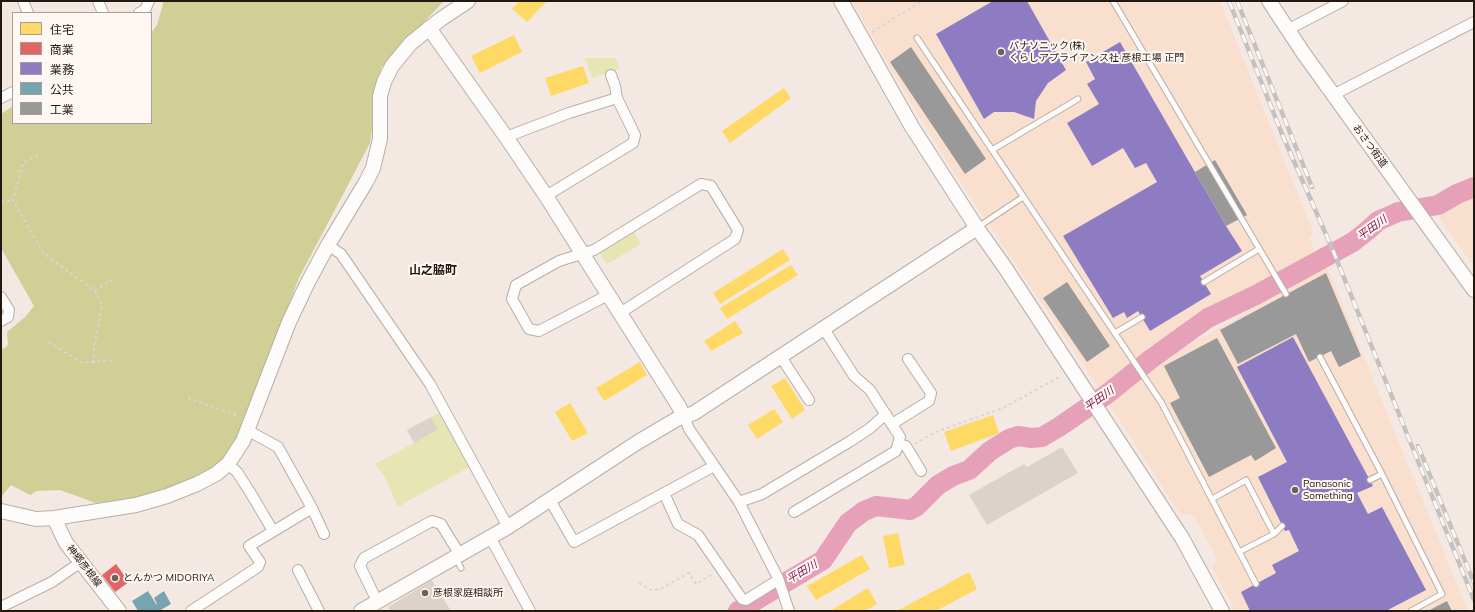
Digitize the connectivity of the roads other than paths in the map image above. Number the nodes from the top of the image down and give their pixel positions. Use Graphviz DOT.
graph roads {
  1 [pos="23,1"];
  2 [pos="98,1"];
  3 [pos="149,1"];
  4 [pos="468,1"];
  5 [pos="841,1"];
  6 [pos="1113,1"];
  7 [pos="1269,1"];
  8 [pos="1343,1"];
  9 [pos="28,12"];
  10 [pos="103,12"];
  11 [pos="141,12"];
  12 [pos="1474,22"];
  13 [pos="429,28"];
  14 [pos="1287,30"];
  15 [pos="917,38"];
  16 [pos="611,76"];
  17 [pos="12,92"];
  18 [pos="1333,95"];
  19 [pos="1,98"];
  20 [pos="617,98"];
  21 [pos="1078,99"];
  22 [pos="506,137"];
  23 [pos="992,150"];
  24 [pos="546,196"];
  25 [pos="1023,197"];
  26 [pos="977,228"];
  27 [pos="328,245"];
  28 [pos="1259,249"];
  29 [pos="582,254"];
  30 [pos="1204,282"];
  31 [pos="1474,290"];
  32 [pos="1285,293"];
  33 [pos="608,295"];
  34 [pos="1,297"];
  35 [pos="620,313"];
  36 [pos="1142,317"];
  37 [pos="1,321"];
  38 [pos="824,329"];
  39 [pos="1115,333"];
  40 [pos="781,357"];
  41 [pos="1320,357"];
  42 [pos="908,359"];
  43 [pos="809,400"];
  44 [pos="886,414"];
  45 [pos="684,416"];
  46 [pos="245,424"];
  47 [pos="892,424"];
  48 [pos="898,444"];
  49 [pos="228,464"];
  50 [pos="714,466"];
  51 [pos="920,472"];
  52 [pos="1382,474"];
  53 [pos="1370,480"];
  54 [pos="664,493"];
  55 [pos="1212,499"];
  56 [pos="550,500"];
  57 [pos="739,502"];
  58 [pos="312,508"];
  59 [pos="1,511"];
  60 [pos="794,512"];
  61 [pos="54,518"];
  62 [pos="1282,526"];
  63 [pos="508,527"];
  64 [pos="273,531"];
  65 [pos="324,534"];
  66 [pos="1274,534"];
  67 [pos="490,537"];
  68 [pos="1239,552"];
  69 [pos="459,560"];
  70 [pos="82,562"];
  71 [pos="298,570"];
  72 [pos="1256,584"];
  73 [pos="779,585"];
  74 [pos="376,604"];
  75 [pos="1,607"];
  76 [pos="119,611"];
  77 [pos="191,611"];
  78 [pos="319,611"];
  79 [pos="361,611"];
  80 [pos="530,611"];
  81 [pos="789,611"];
  82 [pos="1222,611"];
  83 [pos="1411,611"];
  1 -- 9 [label="street"];
  2 -- 10 [label="street"];
  3 -- 11 [label="street"];
  4 -- 13 [label="street"];
  5 -- 26 [label="street"];
  6 -- 28 [label="lane"];
  7 -- 14 [label="street, おさつ街道"];
  8 -- 14 [label="street"];
  12 -- 18 [label="street"];
  13 -- 22 [label="street"];
  13 -- 27 [label="street"];
  14 -- 18 [label="street, おさつ街道"];
  15 -- 23 [label="lane"];
  16 -- 20 [label="street"];
  17 -- 19 [label="street"];
  18 -- 31 [label="street, おさつ街道"];
  20 -- 22 [label="street"];
  20 -- 24 [label="street"];
  21 -- 23 [label="lane"];
  22 -- 24 [label="street"];
  23 -- 25 [label="lane"];
  24 -- 29 [label="street"];
  25 -- 26 [label="lane"];
  25 -- 39 [label="lane"];
  26 -- 38 [label="street"];
  26 -- 82 [label="street"];
  27 -- 46 [label="street"];
  27 -- 63 [label="street"];
  28 -- 30 [label="lane"];
  28 -- 32 [label="lane"];
  29 -- 33 [label="street"];
  29 -- 33 [label="street"];
  29 -- 35 [label="street"];
  33 -- 35 [label="street"];
  34 -- 37 [label="street"];
  35 -- 45 [label="street"];
  36 -- 39 [label="lane"];
  38 -- 40 [label="street"];
  38 -- 44 [label="street"];
  39 -- 55 [label="lane"];
  40 -- 43 [label="street"];
  40 -- 45 [label="street"];
  41 -- 52 [label="lane"];
  42 -- 47 [label="street"];
  44 -- 47 [label="street"];
  44 -- 57 [label="street"];
  45 -- 50 [label="street"];
  45 -- 56 [label="street"];
  46 -- 49 [label="street"];
  46 -- 58 [label="street"];
  47 -- 48 [label="street"];
  48 -- 51 [label="street"];
  48 -- 60 [label="street"];
  49 -- 61 [label="street"];
  49 -- 64 [label="street"];
  50 -- 54 [label="street"];
  50 -- 57 [label="street"];
  52 -- 53 [label="lane"];
  52 -- 83 [label="lane"];
  54 -- 56 [label="street"];
  54 -- 73 [label="street"];
  55 -- 66 [label="lane"];
  55 -- 68 [label="lane"];
  56 -- 63 [label="street"];
  57 -- 73 [label="street"];
  58 -- 64 [label="street"];
  58 -- 65 [label="street"];
  59 -- 61 [label="street"];
  61 -- 70 [label="street, 神郷彦根線"];
  62 -- 66 [label="lane"];
  63 -- 67 [label="street"];
  64 -- 77 [label="street"];
  66 -- 68 [label="lane"];
  67 -- 69 [label="street"];
  67 -- 80 [label="street"];
  68 -- 72 [label="lane"];
  69 -- 74 [label="street"];
  69 -- 74 [label="street"];
  70 -- 75 [label="street"];
  70 -- 76 [label="street, 神郷彦根線"];
  71 -- 78 [label="street"];
  73 -- 81 [label="street"];
  74 -- 79 [label="street"];
}
